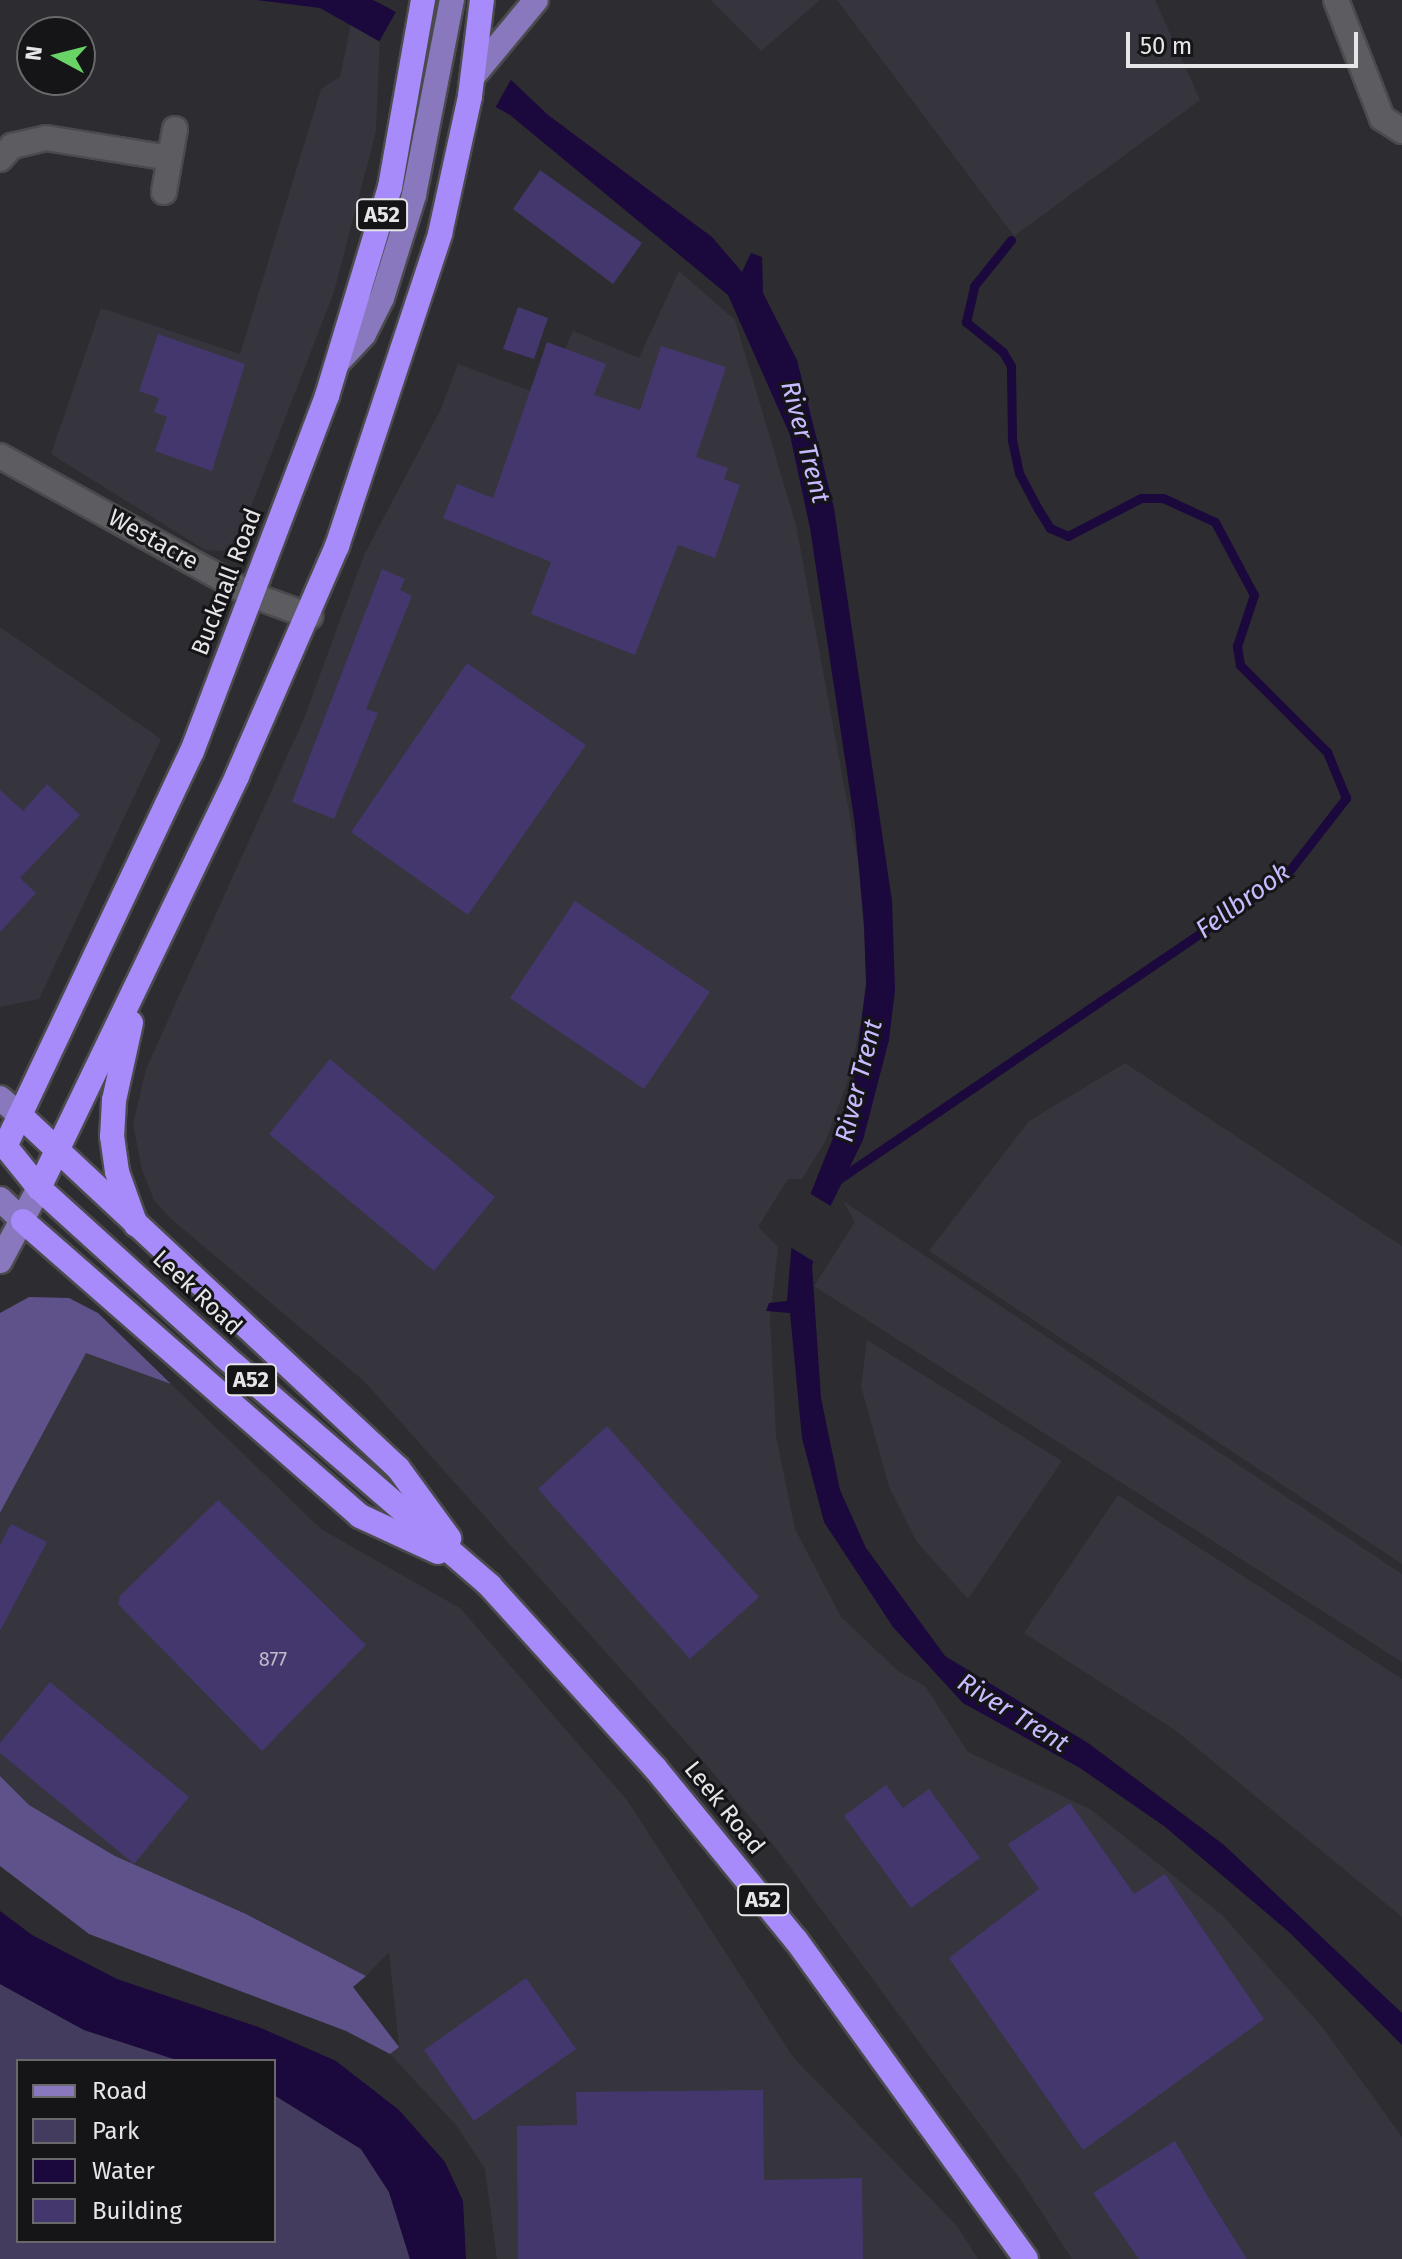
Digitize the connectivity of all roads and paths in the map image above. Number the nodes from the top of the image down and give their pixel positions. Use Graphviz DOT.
graph roads {
  1 [pos="452,0"];
  2 [pos="482,0"];
  3 [pos="536,0"];
  4 [pos="1336,0"];
  5 [pos="422,9"];
  6 [pos="477,69"];
  7 [pos="175,129"];
  8 [pos="1402,131"];
  9 [pos="169,158"];
  10 [pos="0,159"];
  11 [pos="164,192"];
  12 [pos="338,362"];
  13 [pos="0,456"];
  14 [pos="252,595"];
  15 [pos="310,616"];
  16 [pos="142,978"];
  17 [pos="0,1098"];
  18 [pos="21,1116"];
  19 [pos="2,1148"];
  20 [pos="56,1152"];
  21 [pos="39,1188"];
  22 [pos="0,1199"];
  23 [pos="23,1221"];
  24 [pos="138,1228"];
  25 [pos="0,1261"];
  26 [pos="469,1566"];
  27 [pos="1026,2259"];
  1 -- 12 [label="main road, A52"];
  2 -- 6 [label="highway, A52"];
  3 -- 6 [label="main road"];
  4 -- 8 [label="street"];
  5 -- 12 [label="highway, Bucknall Road / A52"];
  6 -- 15 [label="highway, A52"];
  7 -- 9 [label="street"];
  9 -- 10 [label="street"];
  9 -- 11 [label="street"];
  12 -- 14 [label="highway, Bucknall Road / A52"];
  13 -- 14 [label="street, Westacre"];
  14 -- 15 [label="street, Westacre"];
  14 -- 18 [label="highway, Bucknall Road / A52"];
  15 -- 16 [label="highway, A52"];
  16 -- 20 [label="highway"];
  16 -- 24 [label="highway, A52"];
  17 -- 18 [label="main road"];
  18 -- 19 [label="highway, Bucknall Road / A52"];
  18 -- 20 [label="highway, Leek Road"];
  19 -- 21 [label="highway, Leek Road / A52"];
  20 -- 21 [label="highway"];
  20 -- 24 [label="highway, Leek Road"];
  21 -- 23 [label="main road"];
  21 -- 26 [label="highway, Leek Road / A52"];
  22 -- 23 [label="main road"];
  23 -- 25 [label="main road"];
  23 -- 26 [label="highway"];
  24 -- 26 [label="highway, Leek Road / A52"];
  26 -- 27 [label="highway, Leek Road / A52"];
}
